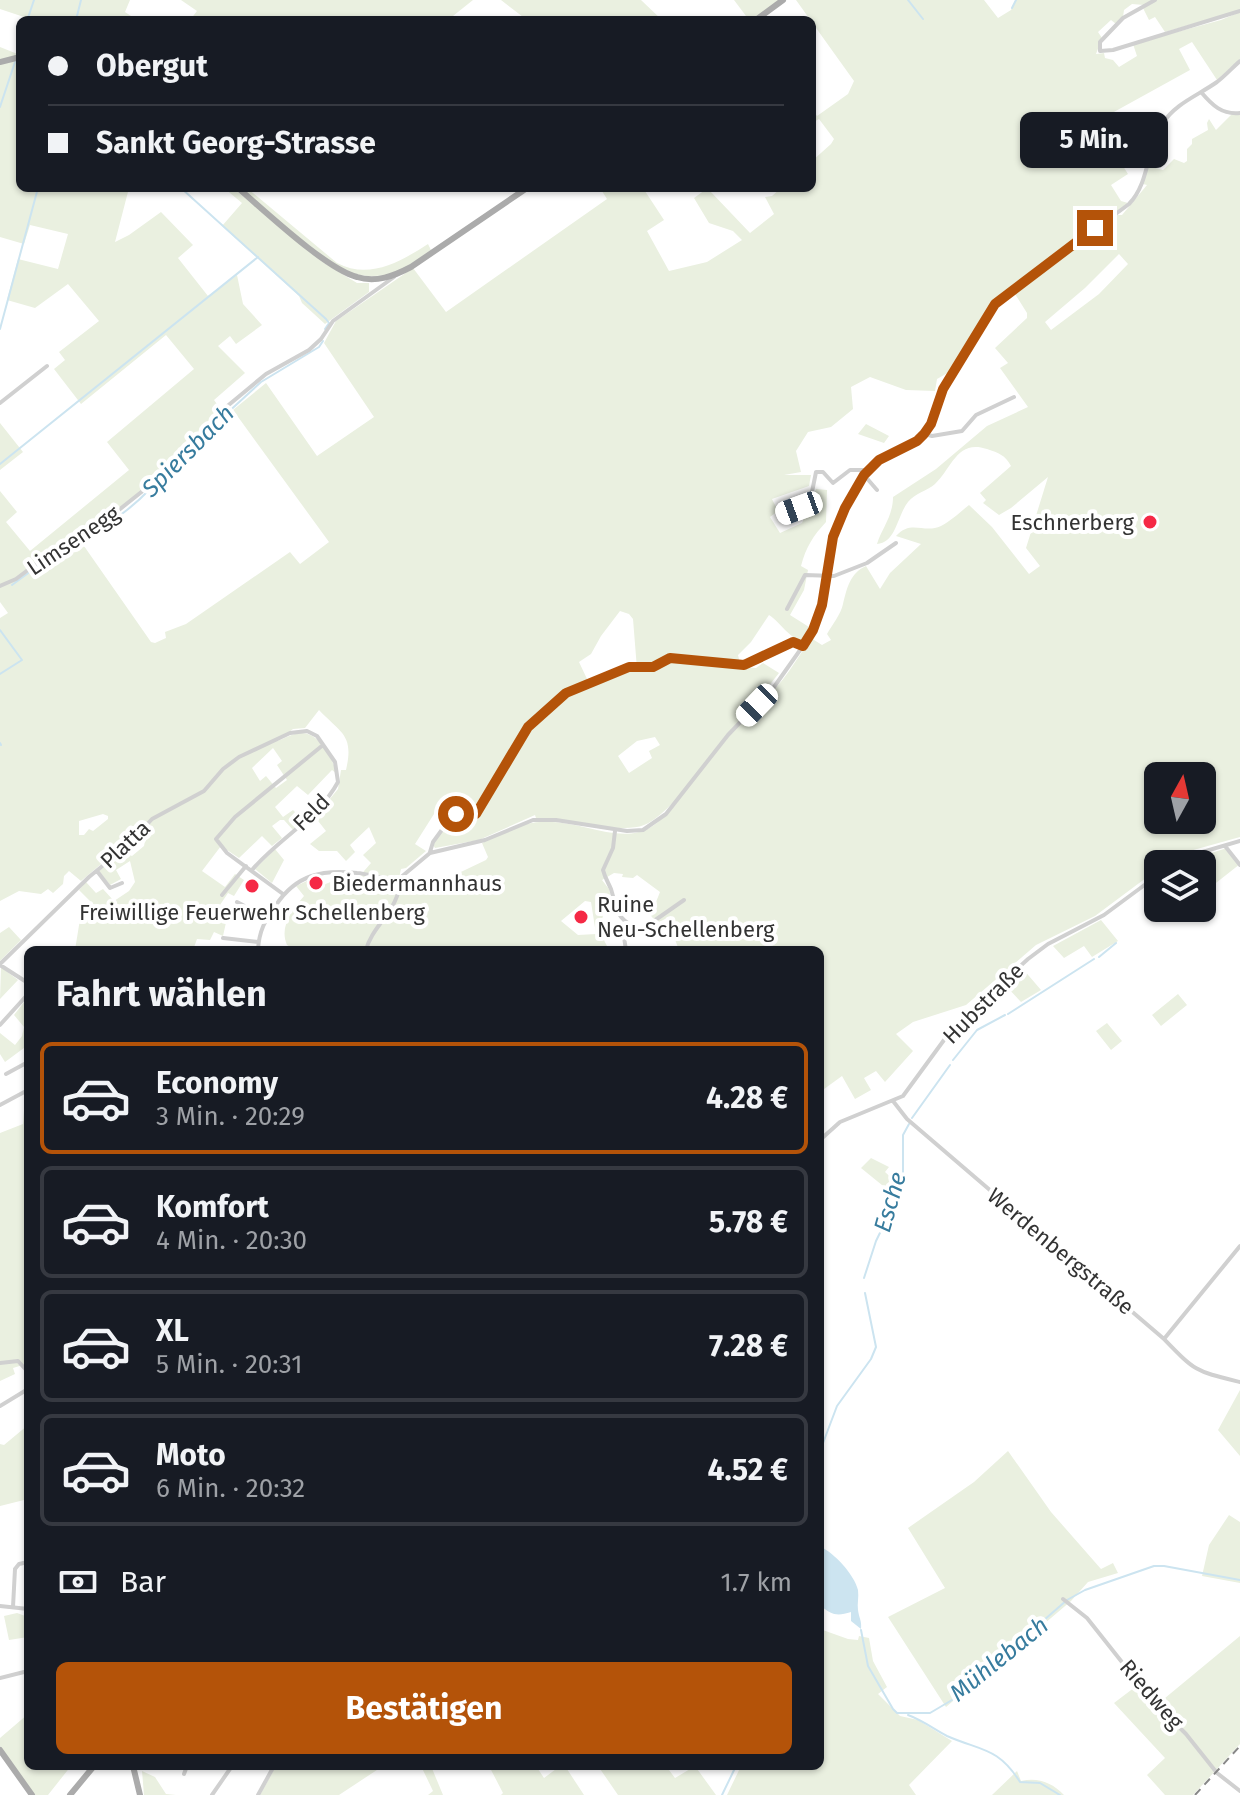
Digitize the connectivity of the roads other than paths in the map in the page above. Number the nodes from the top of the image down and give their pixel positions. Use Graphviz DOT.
graph roads {
  1 [pos="783,0"];
  2 [pos="1155,0"];
  3 [pos="1240,11"];
  4 [pos="761,16"];
  5 [pos="1240,61"];
  6 [pos="1201,92"];
  7 [pos="1240,113"];
  8 [pos="243,192"];
  9 [pos="521,192"];
  10 [pos="397,274"];
  11 [pos="372,279"];
  12 [pos="373,292"];
  13 [pos="47,366"];
  14 [pos="1014,397"];
  15 [pos="0,403"];
  16 [pos="924,434"];
  17 [pos="866,473"];
  18 [pos="877,490"];
  19 [pos="780,515"];
  20 [pos="896,543"];
  21 [pos="826,577"];
  22 [pos="0,586"];
  23 [pos="787,609"];
  24 [pos="803,646"];
  25 [pos="323,745"];
  26 [pos="615,831"];
  27 [pos="1240,841"];
  28 [pos="1225,846"];
  29 [pos="1211,850"];
  30 [pos="430,853"];
  31 [pos="1240,865"];
  32 [pos="246,866"];
  33 [pos="252,870"];
  34 [pos="97,871"];
  35 [pos="400,878"];
  36 [pos="122,883"];
  37 [pos="1144,885"];
  38 [pos="283,894"];
  39 [pos="222,895"];
  40 [pos="684,900"];
  41 [pos="237,902"];
  42 [pos="262,915"];
  43 [pos="626,922"];
  44 [pos="223,938"];
  45 [pos="258,942"];
  46 [pos="258,946"];
  47 [pos="367,946"];
  48 [pos="625,946"];
  49 [pos="0,964"];
  50 [pos="24,980"];
  51 [pos="24,998"];
  52 [pos="0,1025"];
  53 [pos="24,1064"];
  54 [pos="6,1074"];
  55 [pos="24,1092"];
  56 [pos="893,1101"];
  57 [pos="0,1105"];
  58 [pos="824,1136"];
  59 [pos="1240,1246"];
  60 [pos="1164,1339"];
  61 [pos="0,1363"];
  62 [pos="24,1368"];
  63 [pos="1240,1382"];
  64 [pos="24,1391"];
  65 [pos="0,1406"];
  66 [pos="24,1563"];
  67 [pos="1065,1600"];
  68 [pos="0,1606"];
  69 [pos="13,1607"];
  70 [pos="24,1608"];
  71 [pos="24,1672"];
  72 [pos="0,1678"];
  73 [pos="0,1750"];
  74 [pos="91,1770"];
  75 [pos="134,1770"];
  76 [pos="186,1770"];
  77 [pos="229,1770"];
  78 [pos="272,1770"];
  79 [pos="184,1774"];
  80 [pos="1240,1791"];
  81 [pos="27,1793"];
  82 [pos="70,1795"];
  83 [pos="140,1795"];
  84 [pos="212,1795"];
  85 [pos="258,1795"];
  1 -- 4 [label="main road"];
  2 -- 3 [label="street"];
  5 -- 6 [label="street"];
  6 -- 7 [label="street"];
  6 -- 16 [label="street"];
  8 -- 11 [label="main road"];
  9 -- 10 [label="main road"];
  10 -- 11 [label="main road"];
  10 -- 12 [label="street, Limsenegg"];
  11 -- 12 [label="street"];
  12 -- 22 [label="street, Limsenegg"];
  13 -- 15 [label="street"];
  14 -- 16 [label="street"];
  16 -- 17 [label="street"];
  17 -- 18 [label="street"];
  17 -- 19 [label="street"];
  17 -- 21 [label="street"];
  20 -- 21 [label="street"];
  21 -- 23 [label="street"];
  21 -- 24 [label="street"];
  24 -- 26 [label="street"];
  24 -- 30 [label="street"];
  25 -- 32 [label="street"];
  25 -- 33 [label="street, Feld"];
  25 -- 34 [label="street, Platta"];
  26 -- 30 [label="street"];
  26 -- 43 [label="street"];
  27 -- 28 [label="street"];
  28 -- 29 [label="street"];
  28 -- 31 [label="street"];
  30 -- 35 [label="street"];
  32 -- 33 [label="street"];
  32 -- 39 [label="street"];
  33 -- 38 [label="street"];
  34 -- 36 [label="street"];
  34 -- 49 [label="street, Platta"];
  35 -- 38 [label="street"];
  35 -- 47 [label="street"];
  37 -- 56 [label="street, Hubstraße"];
  38 -- 45 [label="street"];
  40 -- 43 [label="street"];
  41 -- 42 [label="street"];
  43 -- 48 [label="street"];
  44 -- 45 [label="street"];
  45 -- 46 [label="street"];
  49 -- 50 [label="street"];
  51 -- 52 [label="street"];
  53 -- 54 [label="street"];
  55 -- 57 [label="street"];
  56 -- 58 [label="street, Hubstraße"];
  56 -- 60 [label="street, Werdenbergstraße"];
  59 -- 60 [label="street"];
  60 -- 63 [label="street, Werdenbergstraße"];
  61 -- 62 [label="street"];
  64 -- 65 [label="street"];
  66 -- 69 [label="street"];
  67 -- 80 [label="street, Riedweg"];
  68 -- 69 [label="street"];
  69 -- 70 [label="street"];
  71 -- 72 [label="street"];
  73 -- 81 [label="main road"];
  74 -- 82 [label="main road"];
  75 -- 83 [label="main road"];
  76 -- 79 [label="street"];
  77 -- 84 [label="street"];
  78 -- 85 [label="street"];
}
